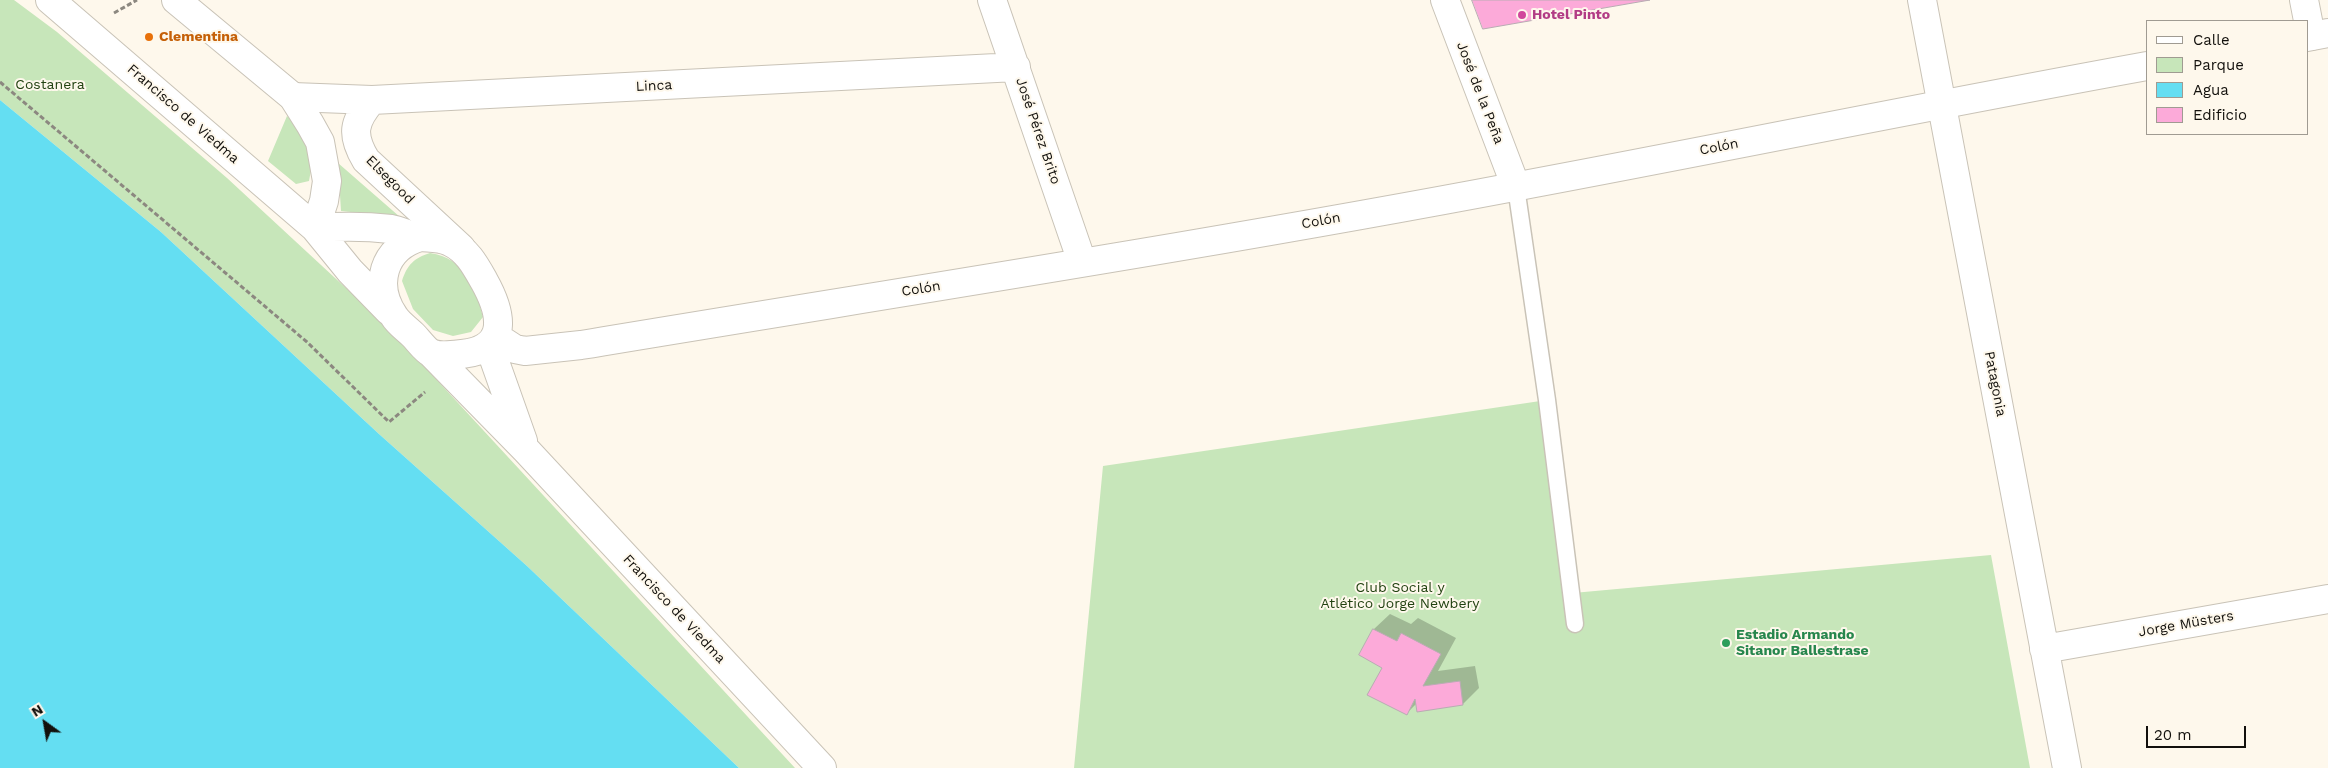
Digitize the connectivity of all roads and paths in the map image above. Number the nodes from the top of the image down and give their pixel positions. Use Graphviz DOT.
graph roads {
  1 [pos="50,0"];
  2 [pos="176,0"];
  3 [pos="992,0"];
  4 [pos="1445,0"];
  5 [pos="1922,0"];
  6 [pos="2304,0"];
  7 [pos="2315,36"];
  8 [pos="2146,66"];
  9 [pos="1016,67"];
  10 [pos="0,82"];
  11 [pos="292,97"];
  12 [pos="372,100"];
  13 [pos="1942,104"];
  14 [pos="1516,187"];
  15 [pos="315,228"];
  16 [pos="420,237"];
  17 [pos="461,248"];
  18 [pos="1082,262"];
  19 [pos="394,316"];
  20 [pos="492,341"];
  21 [pos="440,363"];
  22 [pos="526,450"];
  23 [pos="2328,599"];
  24 [pos="1575,624"];
  25 [pos="2044,649"];
  26 [pos="822,768"];
  27 [pos="2068,768"];
  1 -- 15 [label="street, Francisco de Viedma"];
  2 -- 11 [label="street"];
  3 -- 9 [label="street, José Pérez Brito"];
  4 -- 14 [label="street, José de la Peña"];
  5 -- 13 [label="street, Patagonia"];
  6 -- 7 [label="street"];
  8 -- 13 [label="street, Colón"];
  9 -- 12 [label="street, Linca"];
  9 -- 18 [label="street, José Pérez Brito"];
  10 -- 21 [label="path"];
  11 -- 12 [label="street, Linca"];
  11 -- 15 [label="street"];
  12 -- 17 [label="street, Elsegood"];
  13 -- 14 [label="street, Colón"];
  13 -- 25 [label="street, Patagonia"];
  14 -- 18 [label="street, Colón"];
  14 -- 24 [label="lane"];
  15 -- 16 [label="street, Francisco de Viedma"];
  15 -- 19 [label="street, Francisco de Viedma"];
  16 -- 17 [label="street, Francisco de Viedma"];
  16 -- 19 [label="street, Francisco de Viedma"];
  17 -- 20 [label="street, Francisco de Viedma"];
  18 -- 20 [label="street, Colón"];
  19 -- 21 [label="street, Francisco de Viedma"];
  20 -- 21 [label="street"];
  20 -- 22 [label="street, Francisco de Viedma"];
  21 -- 22 [label="street, Francisco de Viedma"];
  22 -- 26 [label="street, Francisco de Viedma"];
  23 -- 25 [label="street, Jorge Müsters"];
  25 -- 27 [label="street, Patagonia"];
}
